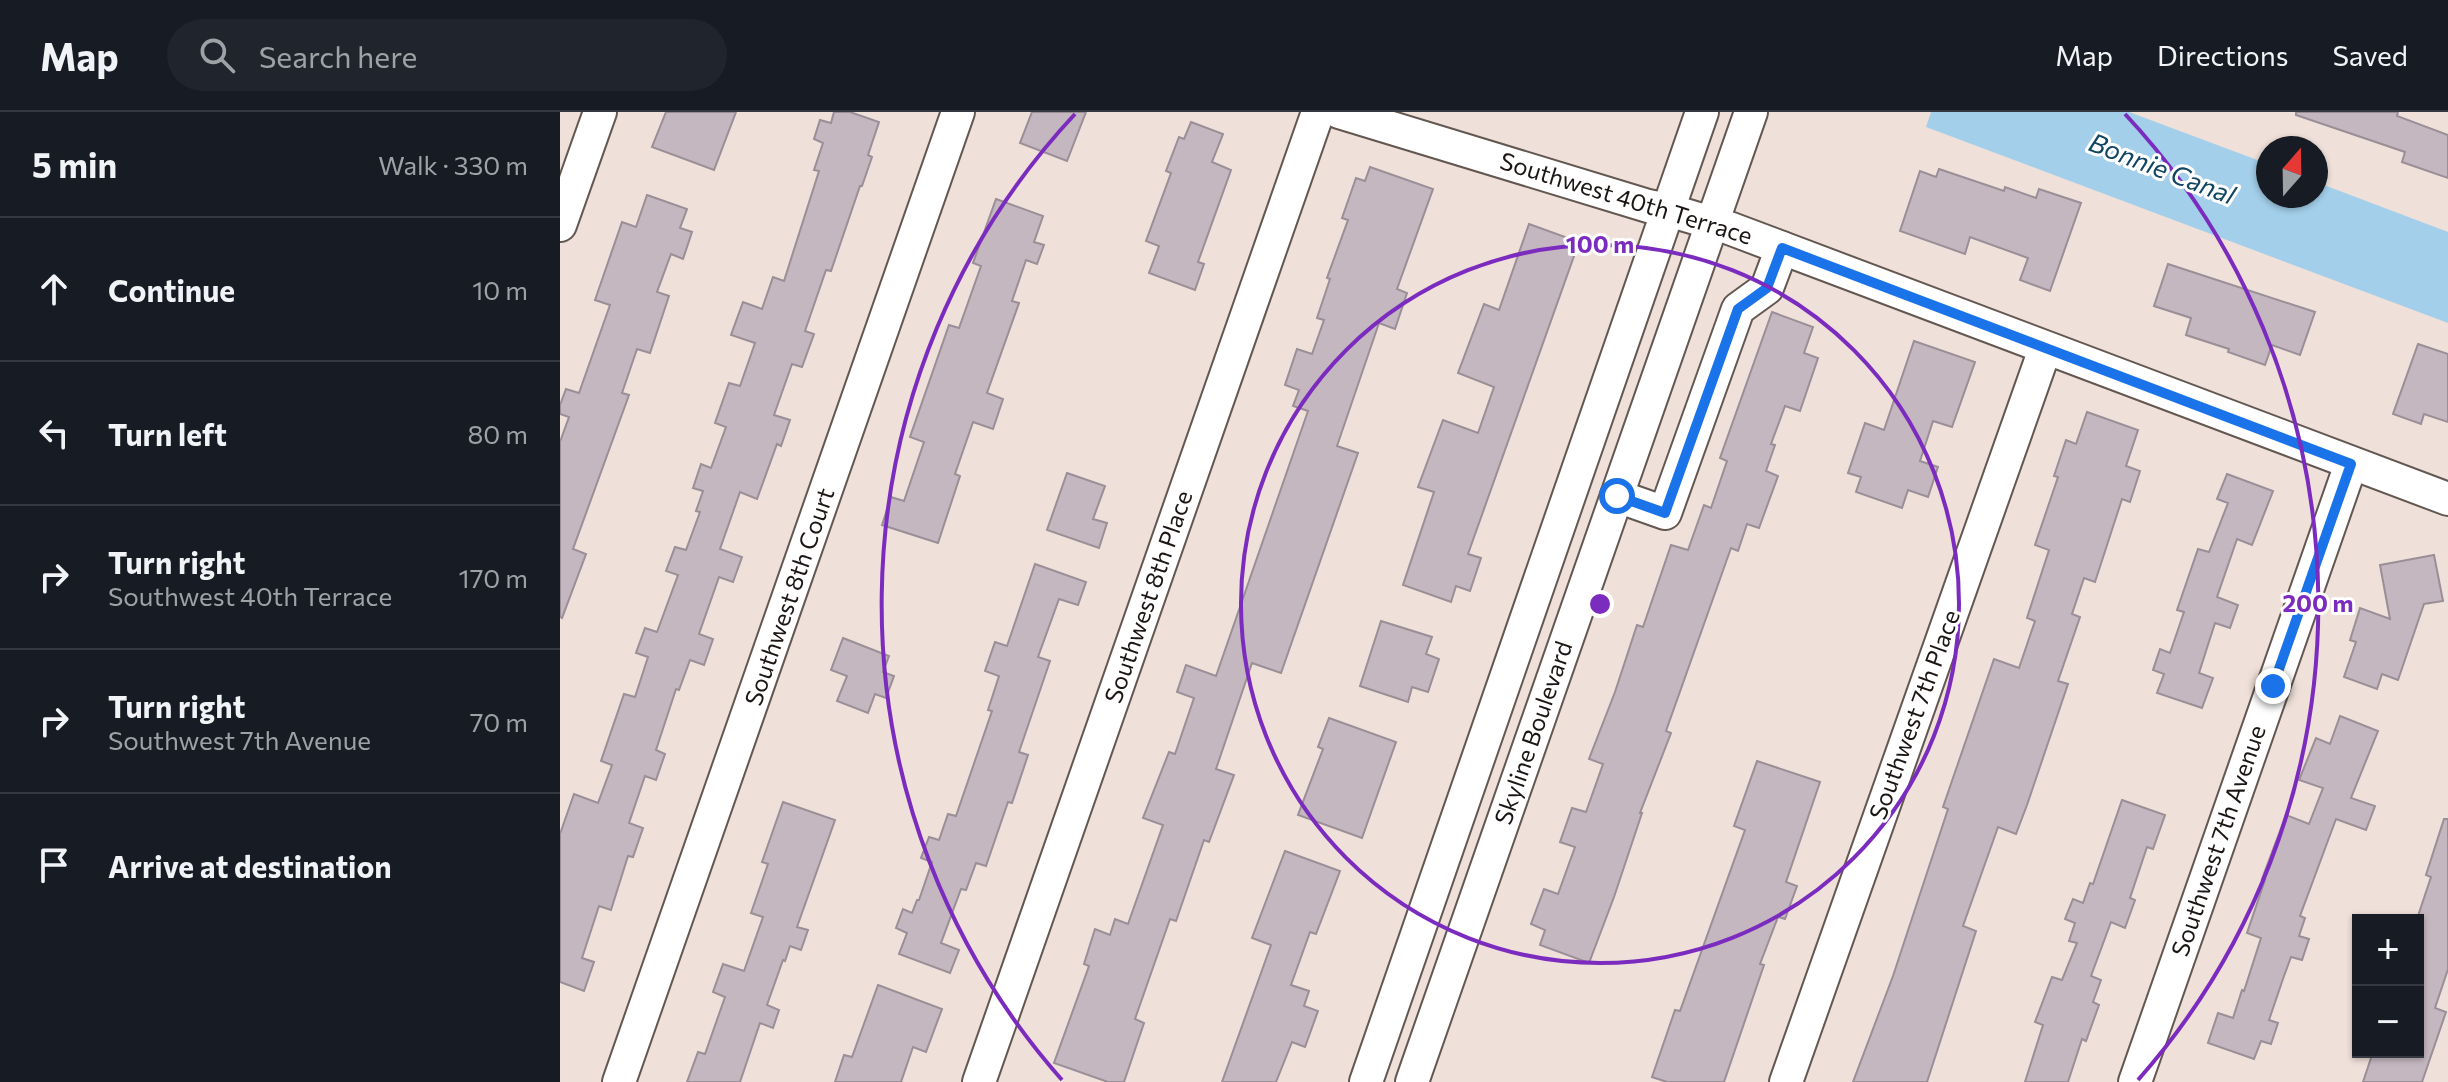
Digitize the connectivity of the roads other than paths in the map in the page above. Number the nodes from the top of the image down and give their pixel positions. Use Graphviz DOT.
graph roads {
  1 [pos="600,112"];
  2 [pos="958,112"];
  3 [pos="1318,112"];
  4 [pos="1339,112"];
  5 [pos="1702,112"];
  6 [pos="1751,112"];
  7 [pos="1668,210"];
  8 [pos="1713,223"];
  9 [pos="560,225"];
  10 [pos="1782,248"];
  11 [pos="2045,349"];
  12 [pos="2351,464"];
  13 [pos="1617,496"];
  14 [pos="2448,499"];
  15 [pos="619,1082"];
  16 [pos="979,1082"];
  17 [pos="1366,1082"];
  18 [pos="1412,1082"];
  19 [pos="1786,1082"];
  20 [pos="2135,1082"];
  1 -- 9 [label="street"];
  2 -- 15 [label="street, Southwest 8th Court"];
  3 -- 16 [label="street, Southwest 8th Place"];
  4 -- 7 [label="street, Southwest 40th Terrace"];
  5 -- 7 [label="street, Skyline Boulevard"];
  6 -- 8 [label="street, Skyline Boulevard"];
  7 -- 8 [label="street, Southwest 40th Terrace"];
  7 -- 17 [label="street, Skyline Boulevard"];
  8 -- 10 [label="street, Southwest 40th Terrace"];
  8 -- 13 [label="street, Skyline Boulevard"];
  10 -- 11 [label="street, Southwest 40th Terrace"];
  10 -- 13 [label="street"];
  11 -- 12 [label="street, Southwest 40th Terrace"];
  11 -- 19 [label="street, Southwest 7th Place"];
  12 -- 14 [label="street, Southwest 40th Terrace"];
  12 -- 20 [label="street, Southwest 7th Avenue"];
  13 -- 18 [label="street, Skyline Boulevard"];
}
